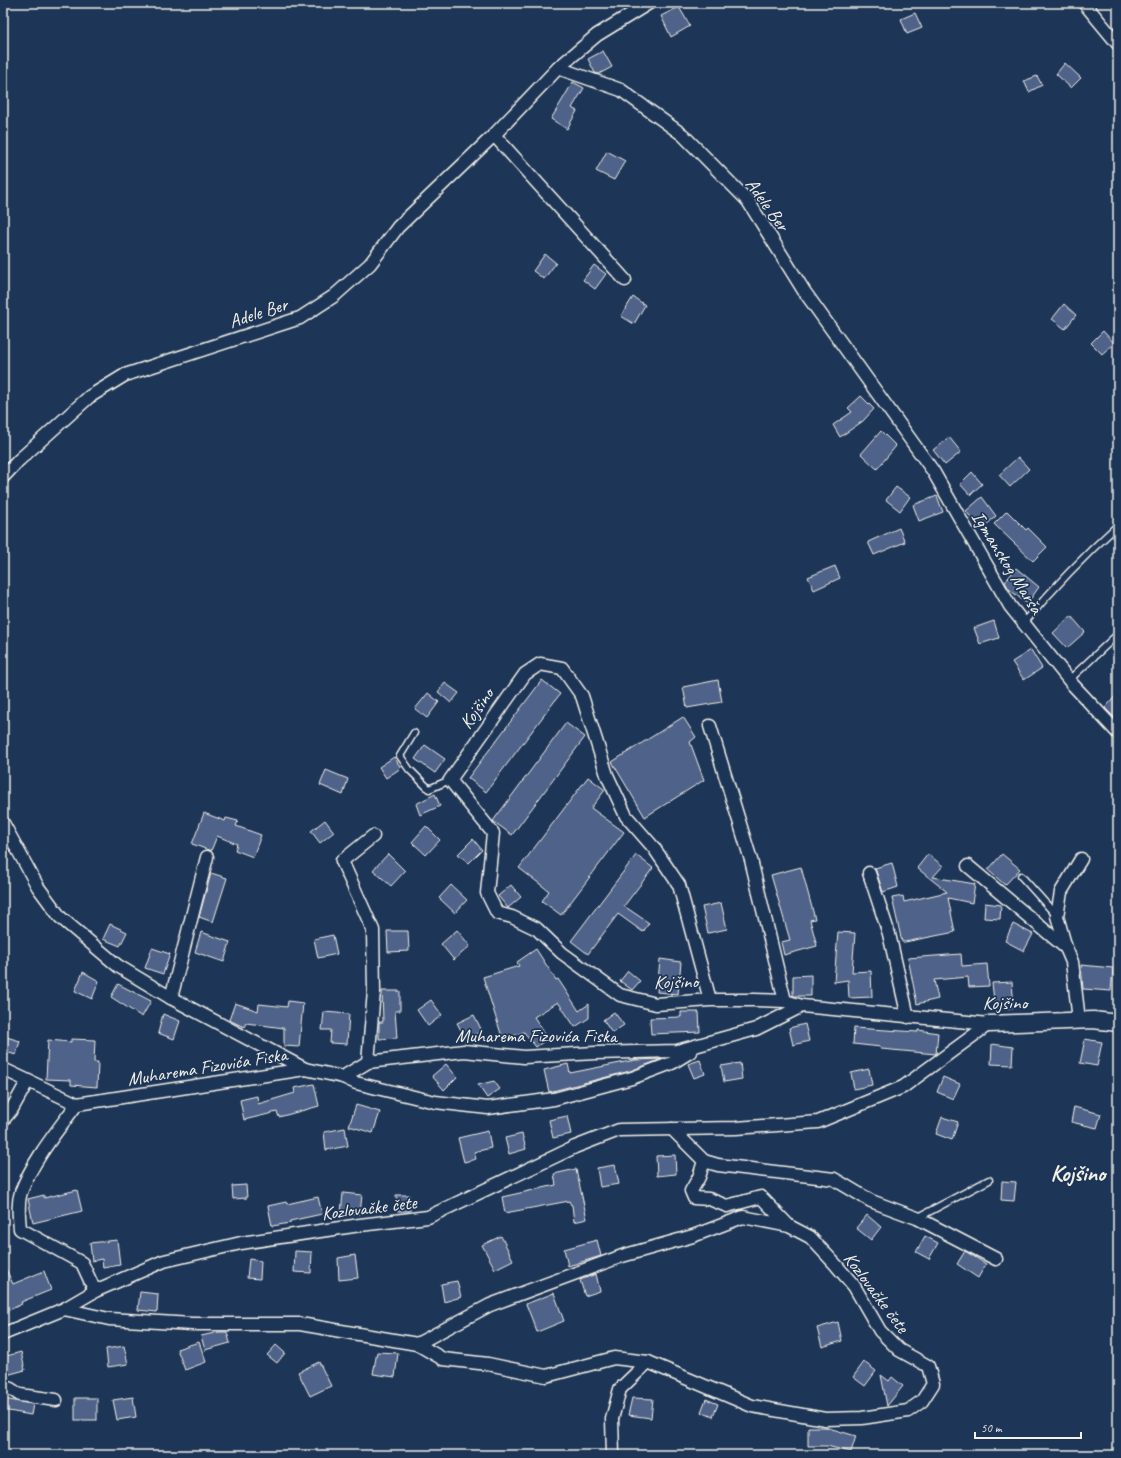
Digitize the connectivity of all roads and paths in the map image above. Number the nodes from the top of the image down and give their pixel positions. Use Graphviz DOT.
graph roads {
  1 [pos="649,3"];
  2 [pos="1084,3"];
  3 [pos="1118,44"];
  4 [pos="558,68"];
  5 [pos="494,135"];
  6 [pos="625,280"];
  7 [pos="896,420"];
  8 [pos="3,477"];
  9 [pos="1118,525"];
  10 [pos="1024,623"];
  11 [pos="1118,634"];
  12 [pos="1069,680"];
  13 [pos="710,726"];
  14 [pos="414,733"];
  15 [pos="1118,733"];
  16 [pos="450,780"];
  17 [pos="3,823"];
  18 [pos="373,836"];
  19 [pos="207,857"];
  20 [pos="1081,859"];
  21 [pos="968,866"];
  22 [pos="869,874"];
  23 [pos="1022,876"];
  24 [pos="1057,916"];
  25 [pos="1066,948"];
  26 [pos="171,998"];
  27 [pos="710,1000"];
  28 [pos="785,1001"];
  29 [pos="802,1006"];
  30 [pos="908,1017"];
  31 [pos="1079,1020"];
  32 [pos="1118,1022"];
  33 [pos="989,1024"];
  34 [pos="704,1045"];
  35 [pos="368,1062"];
  36 [pos="3,1069"];
  37 [pos="305,1069"];
  38 [pos="343,1077"];
  39 [pos="27,1082"];
  40 [pos="76,1104"];
  41 [pos="3,1120"];
  42 [pos="672,1129"];
  43 [pos="704,1161"];
  44 [pos="989,1180"];
  45 [pos="917,1218"];
  46 [pos="789,1226"];
  47 [pos="996,1259"];
  48 [pos="95,1291"];
  49 [pos="64,1309"];
  50 [pos="3,1334"];
  51 [pos="417,1344"];
  52 [pos="648,1362"];
  53 [pos="3,1384"];
  54 [pos="56,1400"];
  55 [pos="612,1455"];
  1 -- 4 [label="street, Adele Ber"];
  2 -- 3 [label="street"];
  4 -- 5 [label="street, Adele Ber"];
  4 -- 7 [label="street, Adele Ber"];
  5 -- 6 [label="street"];
  5 -- 8 [label="street, Adele Ber"];
  7 -- 10 [label="street, Igmanskog Marša"];
  9 -- 10 [label="lane"];
  10 -- 12 [label="street, Igmanskog Marša"];
  11 -- 12 [label="lane"];
  12 -- 15 [label="street, Igmanskog Marša"];
  13 -- 28 [label="street"];
  14 -- 16 [label="lane"];
  16 -- 27 [label="street, Kojšino"];
  16 -- 27 [label="street, Kojšino"];
  17 -- 26 [label="street"];
  18 -- 35 [label="street"];
  19 -- 26 [label="street"];
  20 -- 24 [label="street"];
  21 -- 25 [label="street"];
  22 -- 30 [label="street"];
  23 -- 24 [label="lane"];
  24 -- 25 [label="street"];
  25 -- 31 [label="street"];
  26 -- 37 [label="street"];
  27 -- 28 [label="street, Kojšino"];
  28 -- 29 [label="street, Kojšino"];
  29 -- 30 [label="street, Kojšino"];
  29 -- 34 [label="street, Muharema Fizovića Fiska"];
  30 -- 33 [label="street, Kojšino"];
  31 -- 32 [label="street, Kojšino"];
  31 -- 33 [label="street, Kojšino"];
  33 -- 42 [label="street, Kozlovačke čete"];
  34 -- 35 [label="street, Muharema Fizovića Fiska"];
  34 -- 38 [label="street, Muharema Fizovića Fiska"];
  35 -- 38 [label="street, Muharema Fizovića Fiska"];
  36 -- 39 [label="street"];
  37 -- 38 [label="street, Muharema Fizovića Fiska"];
  37 -- 40 [label="street, Muharema Fizovića Fiska"];
  39 -- 40 [label="street"];
  39 -- 41 [label="street"];
  40 -- 48 [label="street"];
  42 -- 43 [label="street"];
  42 -- 48 [label="street, Kozlovačke čete"];
  43 -- 45 [label="street"];
  43 -- 46 [label="street, Kozlovačke čete"];
  44 -- 45 [label="lane"];
  45 -- 47 [label="street"];
  46 -- 51 [label="street, Kozlovačke čete"];
  46 -- 52 [label="street, Kozlovačke čete"];
  48 -- 49 [label="street, Kozlovačke čete"];
  49 -- 50 [label="street, Kozlovačke čete"];
  49 -- 51 [label="street, Kozlovačke čete"];
  51 -- 52 [label="street, Kozlovačke čete"];
  52 -- 55 [label="street"];
  53 -- 54 [label="street"];
}
